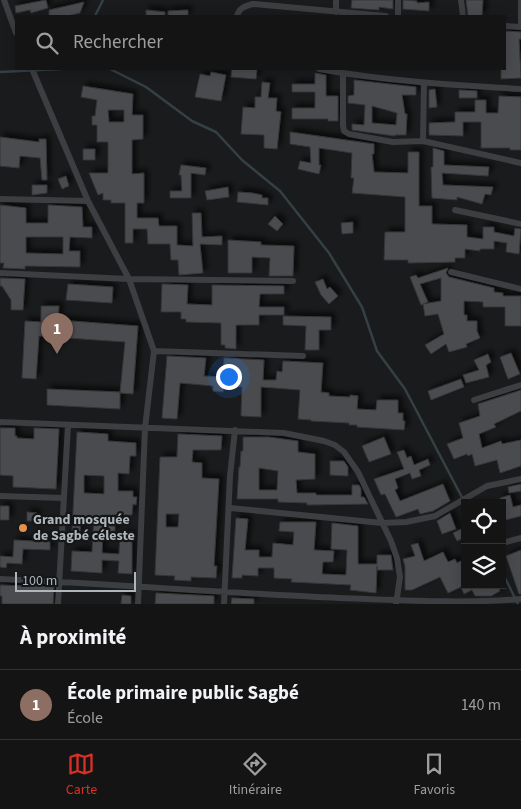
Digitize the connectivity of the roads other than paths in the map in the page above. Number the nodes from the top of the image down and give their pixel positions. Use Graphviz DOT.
graph roads {
  1 [pos="4,0"];
  2 [pos="336,0"];
  3 [pos="398,0"];
  4 [pos="461,0"];
  5 [pos="521,0"];
  6 [pos="336,12"];
  7 [pos="237,15"];
  8 [pos="374,15"];
  9 [pos="398,15"];
  10 [pos="463,15"];
  11 [pos="506,26"];
  12 [pos="521,27"];
  13 [pos="15,30"];
  14 [pos="32,70"];
  15 [pos="324,70"];
  16 [pos="343,73"];
  17 [pos="424,83"];
  18 [pos="521,90"];
  19 [pos="423,141"];
  20 [pos="521,163"];
  21 [pos="0,199"];
  22 [pos="88,201"];
  23 [pos="455,210"];
  24 [pos="521,224"];
  25 [pos="451,272"];
  26 [pos="0,273"];
  27 [pos="129,279"];
  28 [pos="293,280"];
  29 [pos="521,289"];
  30 [pos="154,350"];
  31 [pos="303,356"];
  32 [pos="521,385"];
  33 [pos="474,400"];
  34 [pos="0,422"];
  35 [pos="68,425"];
  36 [pos="145,428"];
  37 [pos="235,430"];
  38 [pos="521,479"];
  39 [pos="0,496"];
  40 [pos="64,498"];
  41 [pos="230,508"];
  42 [pos="382,523"];
  43 [pos="521,538"];
  44 [pos="506,542"];
  45 [pos="0,579"];
  46 [pos="59,582"];
  47 [pos="140,587"];
  48 [pos="225,593"];
  49 [pos="521,599"];
  50 [pos="396,602"];
  51 [pos="447,603"];
  52 [pos="58,604"];
  53 [pos="138,604"];
  54 [pos="224,604"];
  1 -- 13 [label="street"];
  2 -- 6 [label="street"];
  3 -- 9 [label="street"];
  4 -- 10 [label="street"];
  5 -- 12 [label="street"];
  6 -- 7 [label="street"];
  6 -- 8 [label="street"];
  11 -- 12 [label="street"];
  14 -- 22 [label="street"];
  15 -- 16 [label="street"];
  16 -- 17 [label="street"];
  16 -- 19 [label="street"];
  17 -- 18 [label="street"];
  17 -- 19 [label="street"];
  19 -- 20 [label="street"];
  21 -- 22 [label="street"];
  22 -- 27 [label="street"];
  23 -- 24 [label="street"];
  25 -- 29 [label="street"];
  26 -- 27 [label="street"];
  27 -- 28 [label="street"];
  27 -- 30 [label="street"];
  30 -- 31 [label="street"];
  30 -- 36 [label="street"];
  32 -- 33 [label="street"];
  34 -- 35 [label="street"];
  35 -- 36 [label="street"];
  35 -- 40 [label="street"];
  36 -- 37 [label="street"];
  36 -- 47 [label="street"];
  37 -- 41 [label="street"];
  37 -- 42 [label="street"];
  38 -- 42 [label="street"];
  39 -- 40 [label="street"];
  40 -- 46 [label="street"];
  41 -- 42 [label="street"];
  41 -- 48 [label="street"];
  42 -- 50 [label="street"];
  43 -- 44 [label="street"];
  45 -- 46 [label="street"];
  46 -- 47 [label="street"];
  46 -- 52 [label="street"];
  47 -- 48 [label="street"];
  47 -- 53 [label="street"];
  48 -- 50 [label="street"];
  48 -- 54 [label="street"];
  49 -- 51 [label="street"];
  50 -- 51 [label="street"];
}
